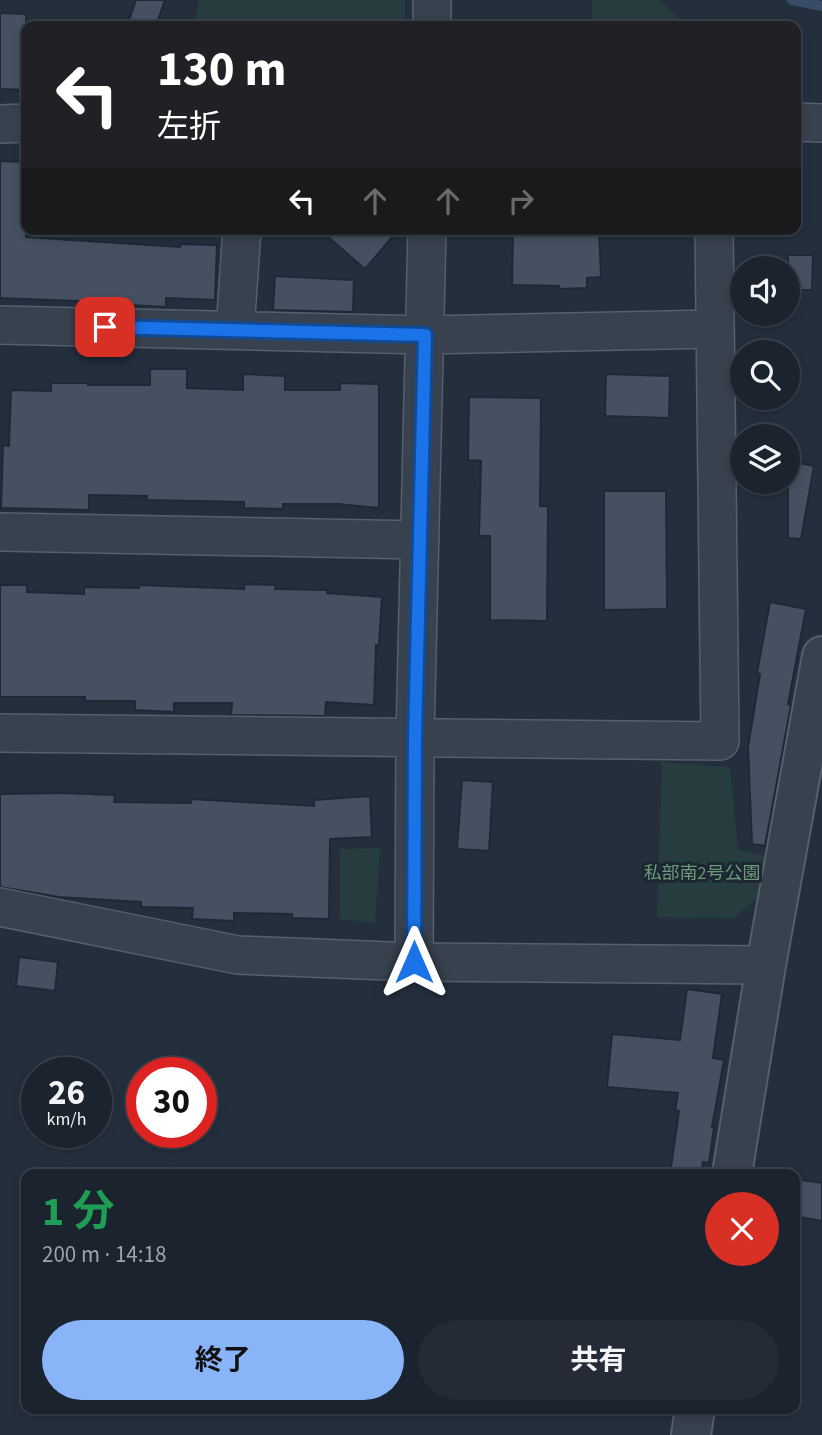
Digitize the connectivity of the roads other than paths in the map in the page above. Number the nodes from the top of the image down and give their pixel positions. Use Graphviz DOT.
graph roads {
  1 [pos="432,0"];
  2 [pos="432,21"];
  3 [pos="801,122"];
  4 [pos="21,123"];
  5 [pos="822,123"];
  6 [pos="0,124"];
  7 [pos="242,235"];
  8 [pos="427,235"];
  9 [pos="714,235"];
  10 [pos="0,325"];
  11 [pos="715,329"];
  12 [pos="235,330"];
  13 [pos="425,335"];
  14 [pos="0,533"];
  15 [pos="420,540"];
  16 [pos="822,656"];
  17 [pos="0,733"];
  18 [pos="415,738"];
  19 [pos="0,907"];
  20 [pos="414,962"];
  21 [pos="766,965"];
  22 [pos="733,1169"];
  23 [pos="694,1414"];
  24 [pos="691,1435"];
  1 -- 2 [label="street"];
  3 -- 5 [label="street"];
  4 -- 6 [label="street"];
  7 -- 12 [label="street"];
  8 -- 13 [label="street"];
  9 -- 11 [label="street"];
  10 -- 12 [label="street"];
  11 -- 13 [label="street"];
  11 -- 18 [label="street"];
  12 -- 13 [label="street"];
  13 -- 15 [label="street"];
  14 -- 15 [label="street"];
  15 -- 18 [label="street"];
  16 -- 21 [label="street"];
  17 -- 18 [label="street"];
  18 -- 20 [label="street"];
  19 -- 20 [label="street"];
  20 -- 21 [label="street"];
  21 -- 22 [label="street"];
  23 -- 24 [label="street"];
}
